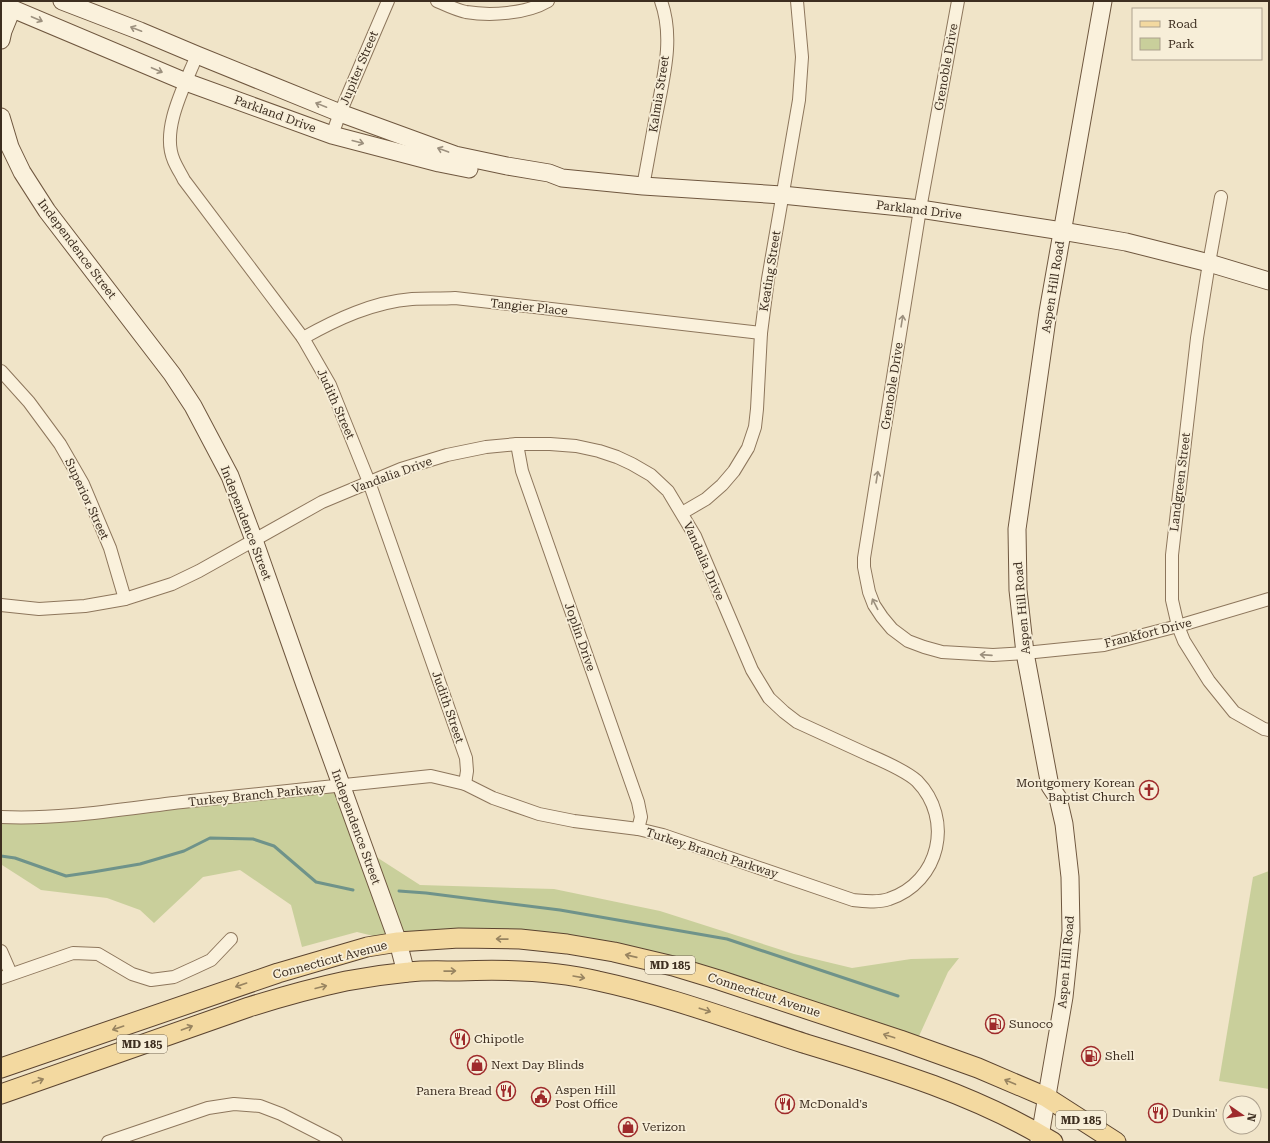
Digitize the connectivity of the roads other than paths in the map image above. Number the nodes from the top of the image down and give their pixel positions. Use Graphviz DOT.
graph roads {
  1 [pos="62,1"];
  2 [pos="388,1"];
  3 [pos="437,1"];
  4 [pos="548,1"];
  5 [pos="661,1"];
  6 [pos="797,1"];
  7 [pos="958,1"];
  8 [pos="1103,1"];
  9 [pos="9,5"];
  10 [pos="1,40"];
  11 [pos="197,55"];
  12 [pos="186,82"];
  13 [pos="340,113"];
  14 [pos="1,117"];
  15 [pos="332,135"];
  16 [pos="6,149"];
  17 [pos="562,178"];
  18 [pos="643,186"];
  19 [pos="782,195"];
  20 [pos="1221,197"];
  21 [pos="920,210"];
  22 [pos="1062,231"];
  23 [pos="1209,263"];
  24 [pos="1269,281"];
  25 [pos="761,333"];
  26 [pos="303,338"];
  27 [pos="1,371"];
  28 [pos="517,444"];
  29 [pos="369,482"];
  30 [pos="682,513"];
  31 [pos="254,540"];
  32 [pos="125,598"];
  33 [pos="1269,599"];
  34 [pos="1,605"];
  35 [pos="1178,626"];
  36 [pos="1025,653"];
  37 [pos="1269,730"];
  38 [pos="464,784"];
  39 [pos="341,786"];
  40 [pos="1,817"];
  41 [pos="638,829"];
  42 [pos="853,900"];
  43 [pos="231,939"];
  44 [pos="398,942"];
  45 [pos="1,951"];
  46 [pos="406,972"];
  47 [pos="6,976"];
  48 [pos="1,1068"];
  49 [pos="1,1094"];
  50 [pos="1046,1098"];
  51 [pos="1044,1139"];
  52 [pos="108,1142"];
  53 [pos="336,1142"];
  54 [pos="1116,1142"];
  11 -- 1 [label="street, Parkland Drive, one-way"];
  2 -- 13 [label="street, Jupiter Street"];
  3 -- 4 [label="street"];
  5 -- 18 [label="street, Kalmia Street"];
  6 -- 19 [label="street, Keating Street"];
  7 -- 21 [label="street, Grenoble Drive"];
  8 -- 22 [label="street, Aspen Hill Road"];
  9 -- 10 [label="street"];
  9 -- 12 [label="street, Parkland Drive, one-way"];
  11 -- 12 [label="street, Judith Street"];
  13 -- 11 [label="street, Parkland Drive, one-way"];
  12 -- 15 [label="street, Parkland Drive"];
  12 -- 26 [label="street, Judith Street"];
  13 -- 15 [label="street, Jupiter Street"];
  17 -- 13 [label="street, Parkland Drive, one-way"];
  14 -- 16 [label="street, Independence Street"];
  15 -- 17 [label="street, Parkland Drive, one-way"];
  16 -- 31 [label="street, Independence Street"];
  17 -- 18 [label="street, Parkland Drive"];
  18 -- 19 [label="street, Parkland Drive"];
  19 -- 21 [label="street, Parkland Drive"];
  19 -- 25 [label="street, Keating Street"];
  20 -- 23 [label="street, Landgreen Street"];
  21 -- 22 [label="street, Parkland Drive"];
  36 -- 21 [label="street, Grenoble Drive, one-way"];
  22 -- 23 [label="street, Parkland Drive"];
  22 -- 36 [label="street, Aspen Hill Road"];
  23 -- 24 [label="street, Parkland Drive"];
  23 -- 35 [label="street, Landgreen Street"];
  25 -- 26 [label="street, Tangier Place"];
  25 -- 30 [label="street, Keating Street"];
  26 -- 29 [label="street, Judith Street"];
  27 -- 32 [label="street, Superior Street"];
  28 -- 29 [label="street, Vandalia Drive"];
  28 -- 30 [label="street, Vandalia Drive"];
  28 -- 41 [label="street, Joplin Drive"];
  29 -- 31 [label="street, Vandalia Drive"];
  29 -- 38 [label="street, Judith Street"];
  30 -- 42 [label="street, Vandalia Drive"];
  31 -- 32 [label="street, Vandalia Drive"];
  31 -- 39 [label="street, Independence Street"];
  32 -- 34 [label="street, Vandalia Drive"];
  33 -- 35 [label="street, Frankfort Drive"];
  35 -- 36 [label="street, Frankfort Drive"];
  35 -- 37 [label="street, Landgreen Street"];
  36 -- 50 [label="street, Aspen Hill Road"];
  38 -- 39 [label="street, Turkey Branch Parkway"];
  38 -- 41 [label="street, Turkey Branch Parkway"];
  39 -- 40 [label="street, Turkey Branch Parkway"];
  39 -- 44 [label="street, Independence Street"];
  41 -- 42 [label="street, Turkey Branch Parkway"];
  43 -- 47 [label="street"];
  44 -- 46 [label="street, Independence Street"];
  44 -- 48 [label="main road, Connecticut Avenue / MD 185, one-way"];
  50 -- 44 [label="main road, Connecticut Avenue / MD 185, one-way"];
  45 -- 47 [label="street"];
  49 -- 46 [label="main road, Connecticut Avenue / MD 185, one-way"];
  46 -- 51 [label="main road, Connecticut Avenue / MD 185, one-way"];
  50 -- 51 [label="street, Aspen Hill Road"];
  50 -- 54 [label="main road, Connecticut Avenue / MD 185"];
  52 -- 53 [label="street"];
}
